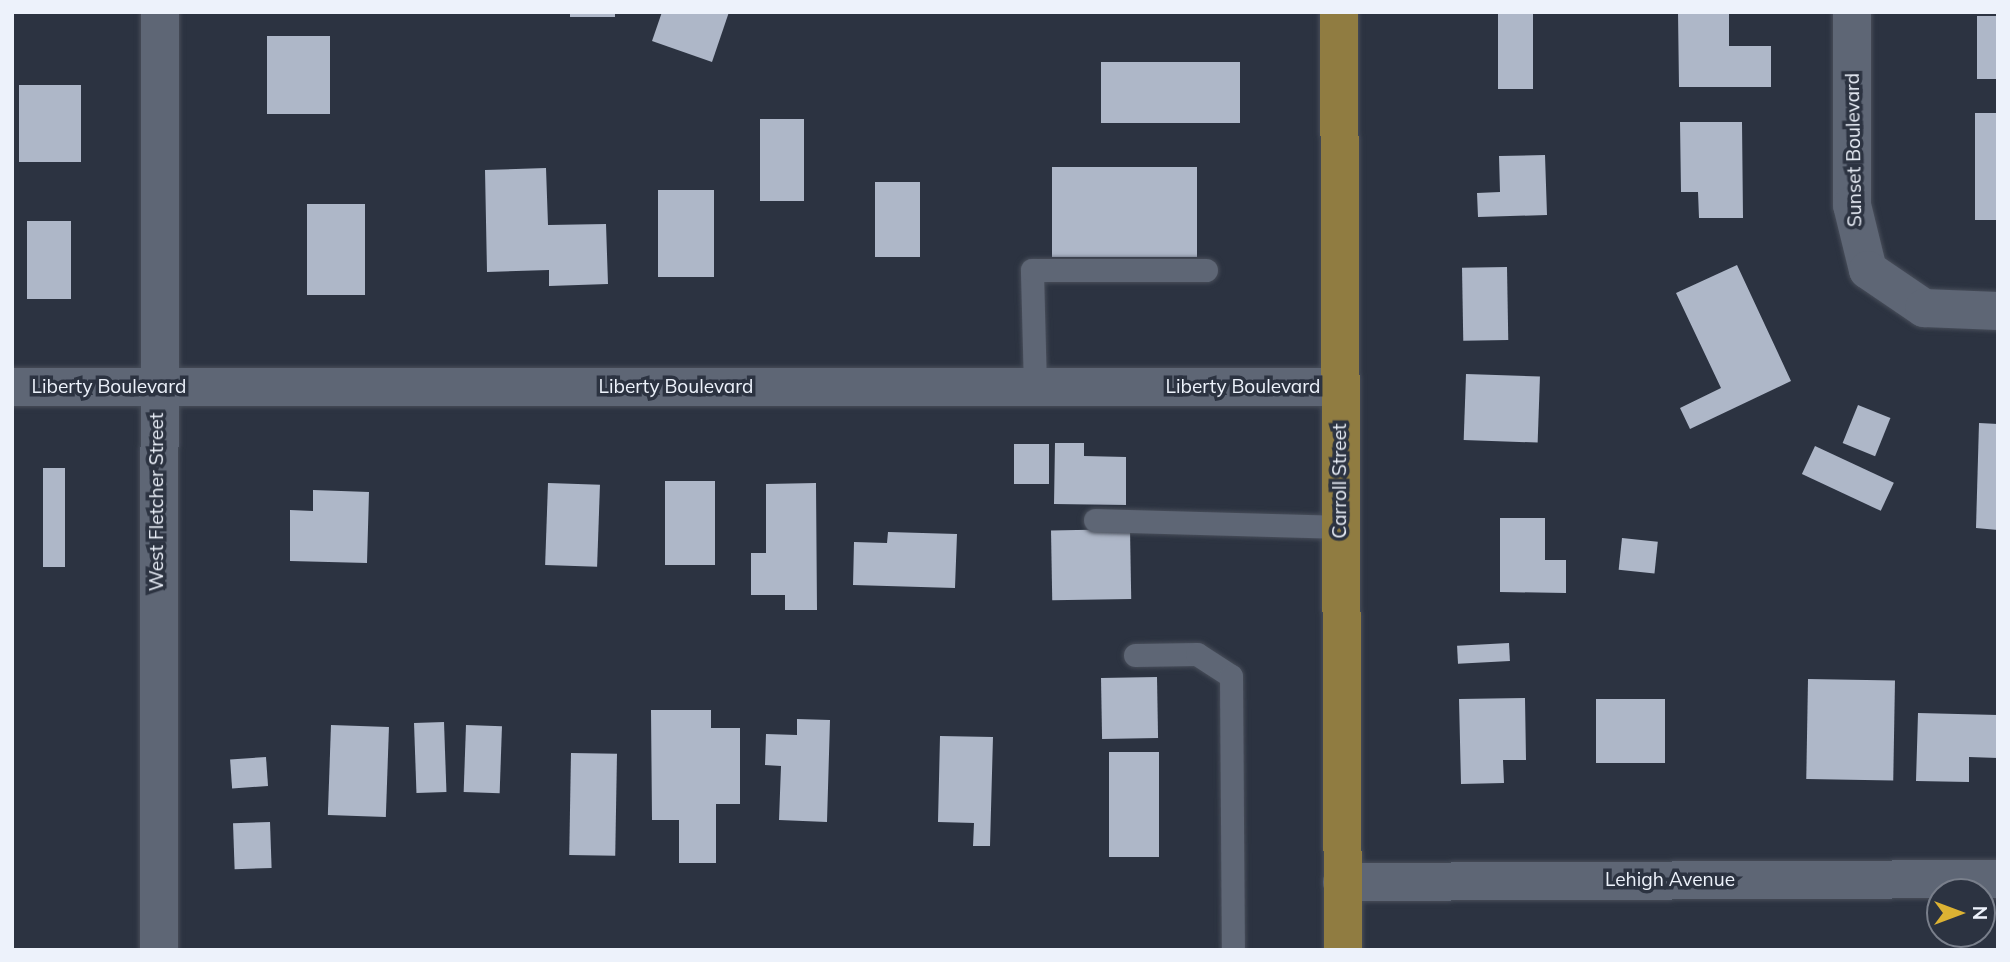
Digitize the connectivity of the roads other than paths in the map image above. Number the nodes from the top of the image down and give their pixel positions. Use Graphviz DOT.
graph roads {
  1 [pos="160,12"];
  2 [pos="1339,12"];
  3 [pos="1852,12"];
  4 [pos="1206,270"];
  5 [pos="1998,311"];
  6 [pos="12,387"];
  7 [pos="1035,387"];
  8 [pos="1340,387"];
  9 [pos="157,388"];
  10 [pos="1095,520"];
  11 [pos="1341,527"];
  12 [pos="1135,655"];
  13 [pos="1998,879"];
  14 [pos="1342,881"];
  15 [pos="159,950"];
  16 [pos="1233,950"];
  17 [pos="1343,950"];
  1 -- 9 [label="street, West Fletcher Street"];
  2 -- 8 [label="main road, Carroll Street"];
  3 -- 5 [label="street, Sunset Boulevard"];
  4 -- 7 [label="lane"];
  6 -- 9 [label="street, Liberty Boulevard"];
  7 -- 8 [label="street, Liberty Boulevard"];
  7 -- 9 [label="street, Liberty Boulevard"];
  8 -- 11 [label="main road, Carroll Street"];
  9 -- 15 [label="street, West Fletcher Street"];
  10 -- 11 [label="lane"];
  11 -- 14 [label="main road, Carroll Street"];
  12 -- 16 [label="lane"];
  13 -- 14 [label="street, Lehigh Avenue"];
  14 -- 17 [label="main road, Carroll Street"];
}
